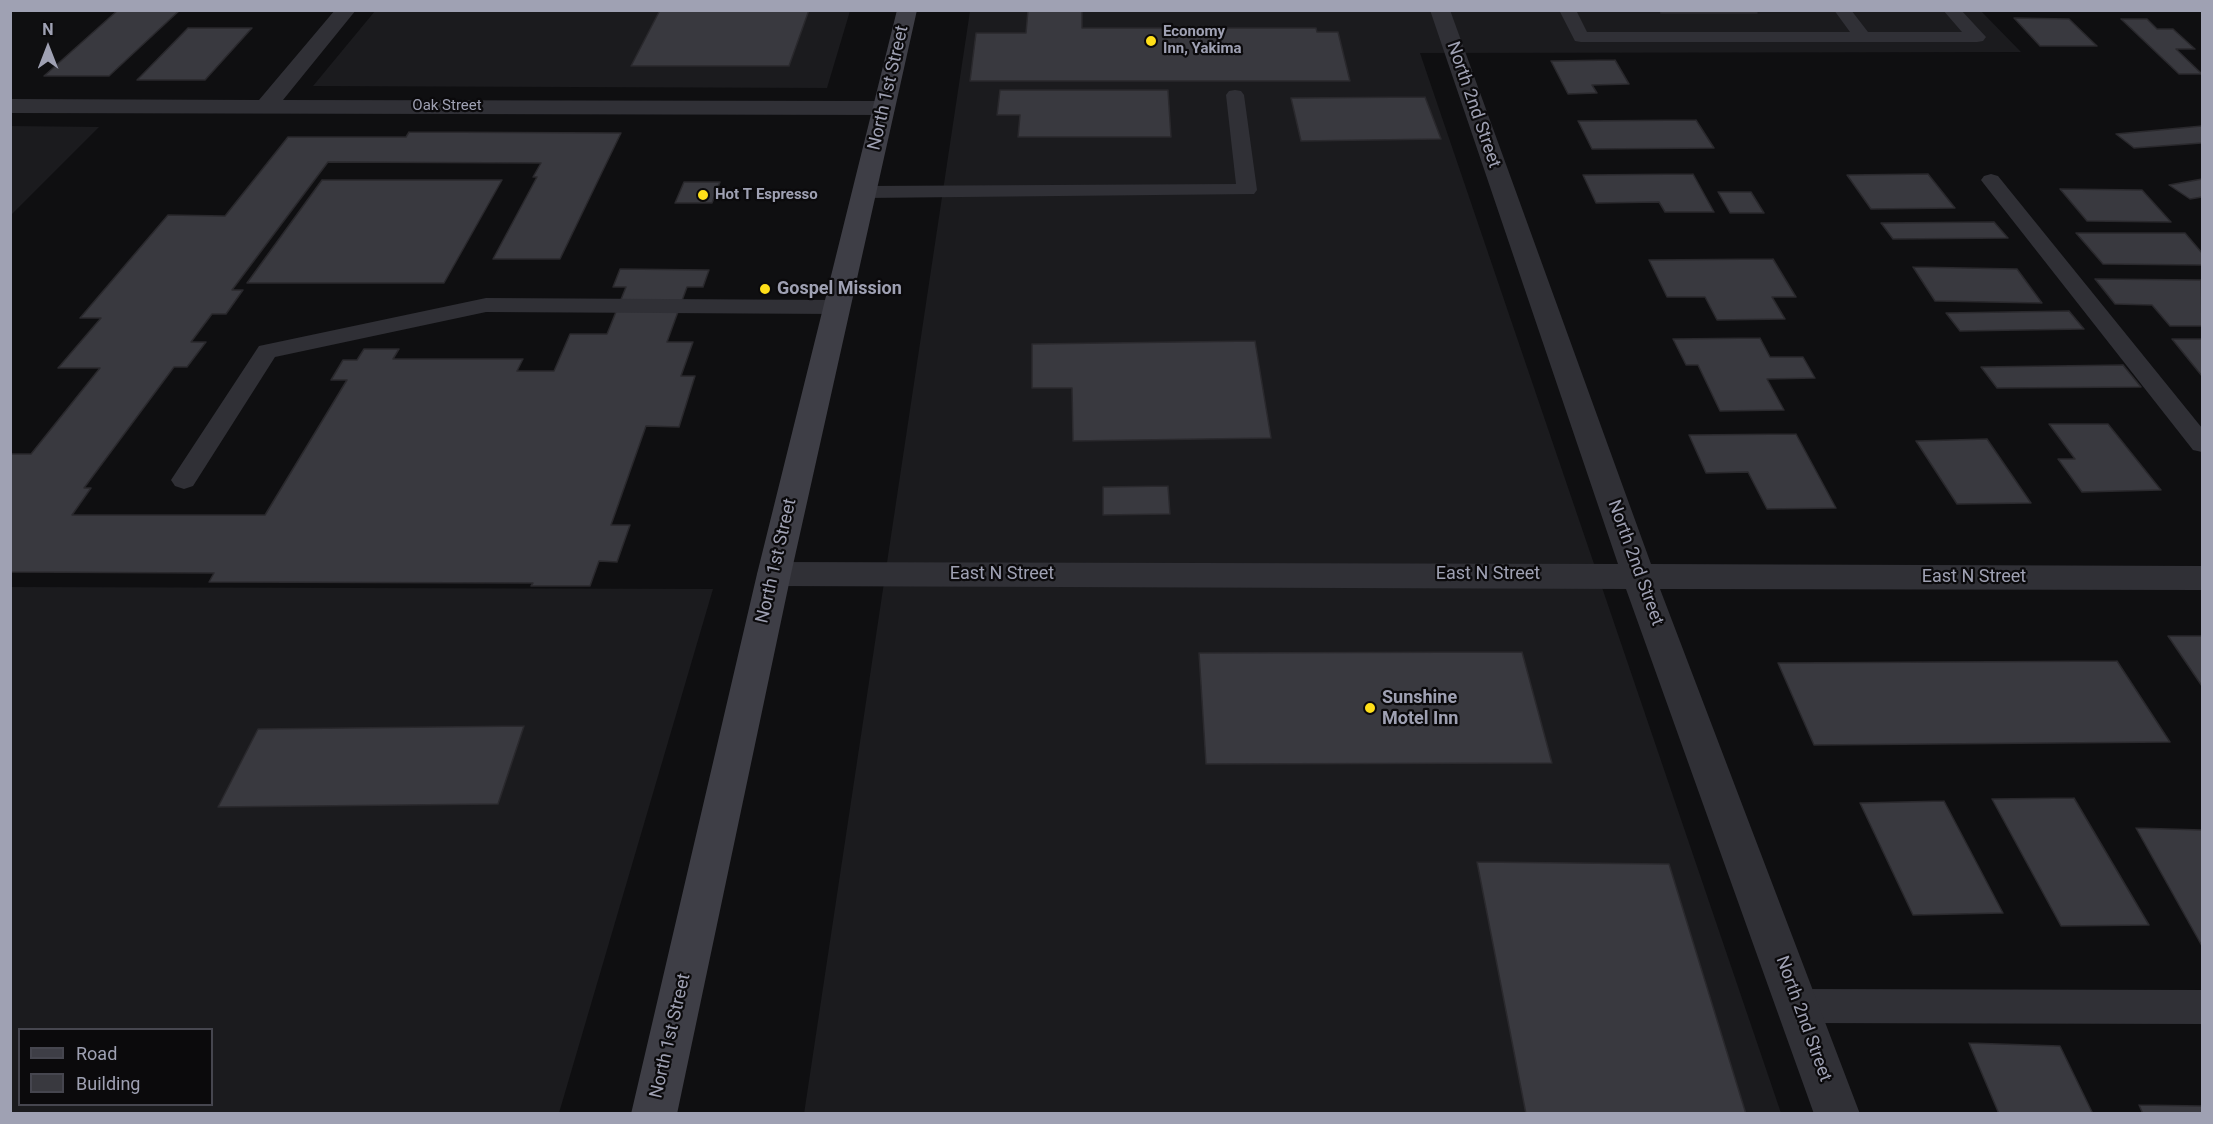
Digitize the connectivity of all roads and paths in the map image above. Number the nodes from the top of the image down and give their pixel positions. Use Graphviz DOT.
graph roads {
  1 [pos="346,10"];
  2 [pos="907,10"];
  3 [pos="1440,10"];
  4 [pos="1567,10"];
  5 [pos="1842,10"];
  6 [pos="1951,10"];
  7 [pos="1863,37"];
  8 [pos="1235,95"];
  9 [pos="10,106"];
  10 [pos="266,106"];
  11 [pos="884,108"];
  12 [pos="1991,180"];
  13 [pos="865,192"];
  14 [pos="837,307"];
  15 [pos="2202,444"];
  16 [pos="184,480"];
  17 [pos="774,574"];
  18 [pos="1638,575"];
  19 [pos="2202,578"];
  20 [pos="1798,1006"];
  21 [pos="2202,1007"];
  22 [pos="654,1113"];
  23 [pos="1837,1113"];
  1 -- 10 [label="street"];
  2 -- 11 [label="main road, North 1st Street"];
  3 -- 18 [label="street, North 2nd Street"];
  4 -- 7 [label="lane"];
  5 -- 7 [label="lane"];
  6 -- 7 [label="lane"];
  8 -- 13 [label="lane"];
  9 -- 10 [label="street, Oak Street"];
  10 -- 11 [label="street, Oak Street"];
  11 -- 13 [label="main road, North 1st Street"];
  12 -- 15 [label="lane"];
  13 -- 14 [label="main road, North 1st Street"];
  14 -- 16 [label="lane"];
  14 -- 17 [label="main road, North 1st Street"];
  17 -- 18 [label="street, East N Street"];
  17 -- 22 [label="main road, North 1st Street"];
  18 -- 19 [label="street, East N Street"];
  18 -- 20 [label="street, North 2nd Street"];
  20 -- 21 [label="lane"];
  20 -- 23 [label="street, North 2nd Street"];
}
